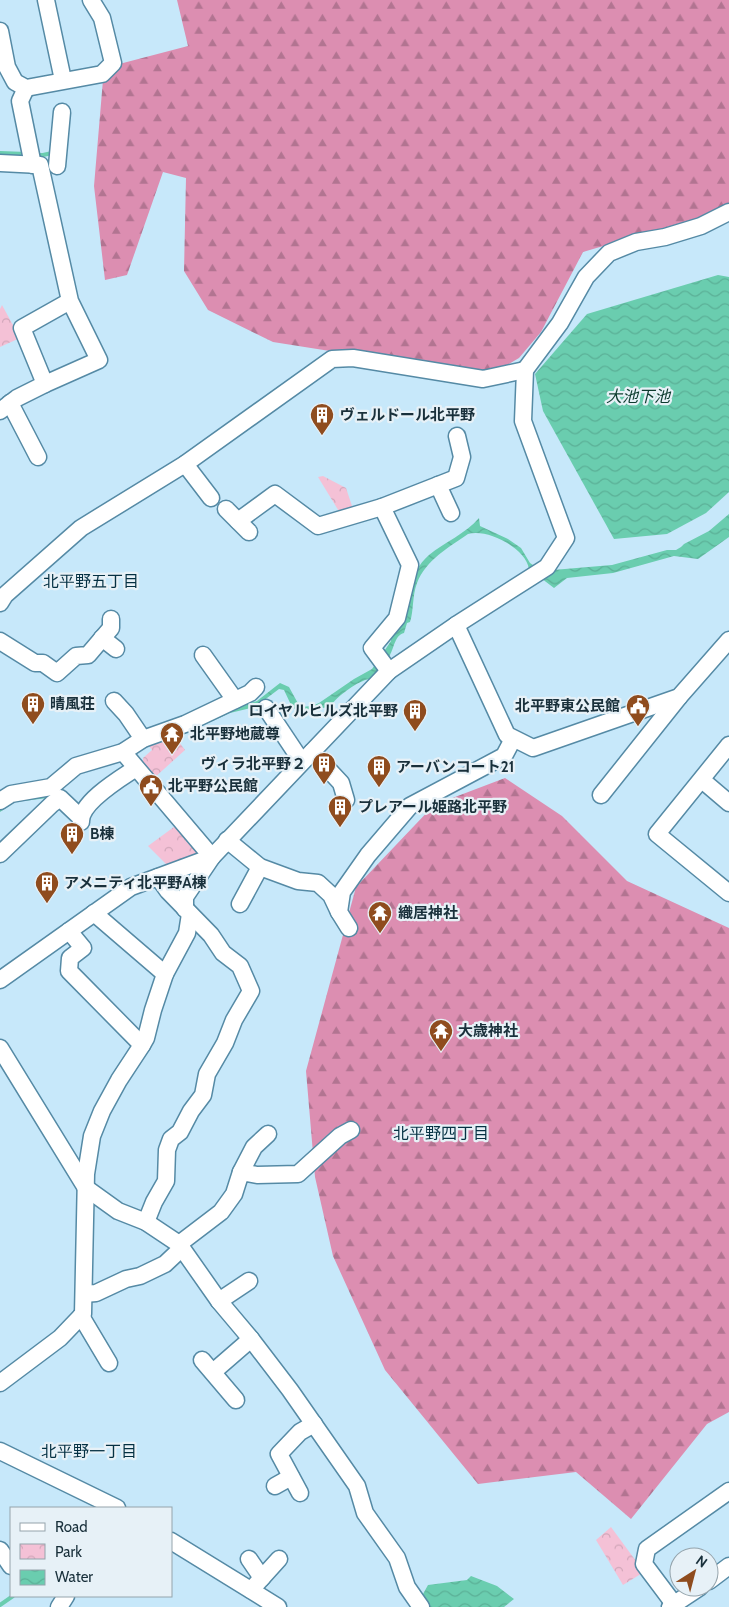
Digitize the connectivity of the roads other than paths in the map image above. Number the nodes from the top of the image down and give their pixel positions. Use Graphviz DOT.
graph roads {
  1 [pos="46,0"];
  2 [pos="91,0"];
  3 [pos="0,31"];
  4 [pos="63,80"];
  5 [pos="26,88"];
  6 [pos="62,112"];
  7 [pos="0,164"];
  8 [pos="37,165"];
  9 [pos="729,212"];
  10 [pos="70,301"];
  11 [pos="525,370"];
  12 [pos="45,384"];
  13 [pos="5,407"];
  14 [pos="457,436"];
  15 [pos="38,457"];
  16 [pos="185,464"];
  17 [pos="438,485"];
  18 [pos="212,498"];
  19 [pos="382,507"];
  20 [pos="226,509"];
  21 [pos="451,513"];
  22 [pos="0,603"];
  23 [pos="111,619"];
  24 [pos="456,625"];
  25 [pos="102,638"];
  26 [pos="729,640"];
  27 [pos="0,641"];
  28 [pos="116,649"];
  29 [pos="203,654"];
  30 [pos="389,670"];
  31 [pos="256,688"];
  32 [pos="679,697"];
  33 [pos="235,700"];
  34 [pos="114,701"];
  35 [pos="266,708"];
  36 [pos="143,739"];
  37 [pos="514,739"];
  38 [pos="729,745"];
  39 [pos="307,757"];
  40 [pos="129,760"];
  41 [pos="702,780"];
  42 [pos="602,795"];
  43 [pos="346,800"];
  44 [pos="0,801"];
  45 [pos="729,803"];
  46 [pos="228,840"];
  47 [pos="0,854"];
  48 [pos="212,856"];
  49 [pos="260,867"];
  50 [pos="158,877"];
  51 [pos="729,893"];
  52 [pos="240,904"];
  53 [pos="187,911"];
  54 [pos="339,912"];
  55 [pos="94,913"];
  56 [pos="349,928"];
  57 [pos="69,931"];
  58 [pos="165,974"];
  59 [pos="0,980"];
  60 [pos="142,1045"];
  61 [pos="3,1059"];
  62 [pos="351,1130"];
  63 [pos="268,1134"];
  64 [pos="241,1172"];
  65 [pos="86,1188"];
  66 [pos="146,1222"];
  67 [pos="181,1246"];
  68 [pos="249,1280"];
  69 [pos="84,1294"];
  70 [pos="219,1301"];
  71 [pos="81,1316"];
  72 [pos="251,1339"];
  73 [pos="109,1363"];
  74 [pos="0,1383"];
  75 [pos="236,1400"];
  76 [pos="314,1424"];
  77 [pos="0,1451"];
  78 [pos="291,1477"];
  79 [pos="275,1486"];
  80 [pos="729,1491"];
  81 [pos="300,1493"];
  82 [pos="114,1507"];
  83 [pos="172,1542"];
  84 [pos="249,1559"];
  85 [pos="279,1559"];
  86 [pos="262,1578"];
  87 [pos="251,1590"];
  88 [pos="685,1597"];
  89 [pos="672,1606"];
  90 [pos="278,1607"];
  91 [pos="421,1607"];
  1 -- 4 [label="street"];
  2 -- 4 [label="street"];
  3 -- 5 [label="street"];
  4 -- 5 [label="street"];
  5 -- 8 [label="street"];
  6 -- 8 [label="street"];
  7 -- 8 [label="street"];
  8 -- 10 [label="street"];
  9 -- 11 [label="street"];
  10 -- 12 [label="street"];
  10 -- 12 [label="street"];
  11 -- 16 [label="street"];
  11 -- 24 [label="street"];
  12 -- 13 [label="street"];
  13 -- 15 [label="street"];
  14 -- 17 [label="street"];
  16 -- 18 [label="street"];
  16 -- 22 [label="street"];
  17 -- 19 [label="street"];
  17 -- 21 [label="street"];
  19 -- 20 [label="street"];
  19 -- 30 [label="street"];
  23 -- 25 [label="street"];
  24 -- 30 [label="street"];
  24 -- 37 [label="street"];
  25 -- 27 [label="street"];
  25 -- 28 [label="street"];
  26 -- 32 [label="street"];
  29 -- 33 [label="street"];
  30 -- 39 [label="street"];
  31 -- 33 [label="street"];
  32 -- 37 [label="street"];
  32 -- 42 [label="street"];
  33 -- 36 [label="street"];
  34 -- 36 [label="street"];
  35 -- 39 [label="street"];
  36 -- 40 [label="street"];
  37 -- 54 [label="street"];
  38 -- 41 [label="street"];
  39 -- 43 [label="street"];
  39 -- 46 [label="street"];
  40 -- 44 [label="street"];
  40 -- 47 [label="street"];
  40 -- 48 [label="street"];
  41 -- 45 [label="street"];
  41 -- 51 [label="street"];
  46 -- 48 [label="street"];
  46 -- 49 [label="street"];
  48 -- 50 [label="street"];
  48 -- 53 [label="street"];
  49 -- 52 [label="street"];
  49 -- 54 [label="street"];
  50 -- 53 [label="street"];
  50 -- 55 [label="street"];
  53 -- 58 [label="street"];
  53 -- 66 [label="street"];
  54 -- 56 [label="street"];
  55 -- 57 [label="street"];
  55 -- 58 [label="street"];
  57 -- 59 [label="street"];
  57 -- 60 [label="street"];
  58 -- 60 [label="street"];
  60 -- 65 [label="street"];
  61 -- 65 [label="street"];
  62 -- 64 [label="street"];
  63 -- 64 [label="street"];
  64 -- 67 [label="street"];
  65 -- 66 [label="street"];
  65 -- 69 [label="street"];
  66 -- 67 [label="street"];
  67 -- 69 [label="street"];
  67 -- 70 [label="street"];
  68 -- 70 [label="street"];
  69 -- 71 [label="street"];
  70 -- 72 [label="street"];
  71 -- 73 [label="street"];
  71 -- 74 [label="street"];
  72 -- 75 [label="street"];
  72 -- 76 [label="street"];
  76 -- 78 [label="street"];
  76 -- 91 [label="street"];
  77 -- 82 [label="street"];
  78 -- 79 [label="street"];
  78 -- 81 [label="street"];
  80 -- 89 [label="street"];
  83 -- 87 [label="street"];
  84 -- 86 [label="street"];
  85 -- 86 [label="street"];
  86 -- 87 [label="street"];
  87 -- 90 [label="street"];
  88 -- 89 [label="street"];
}
